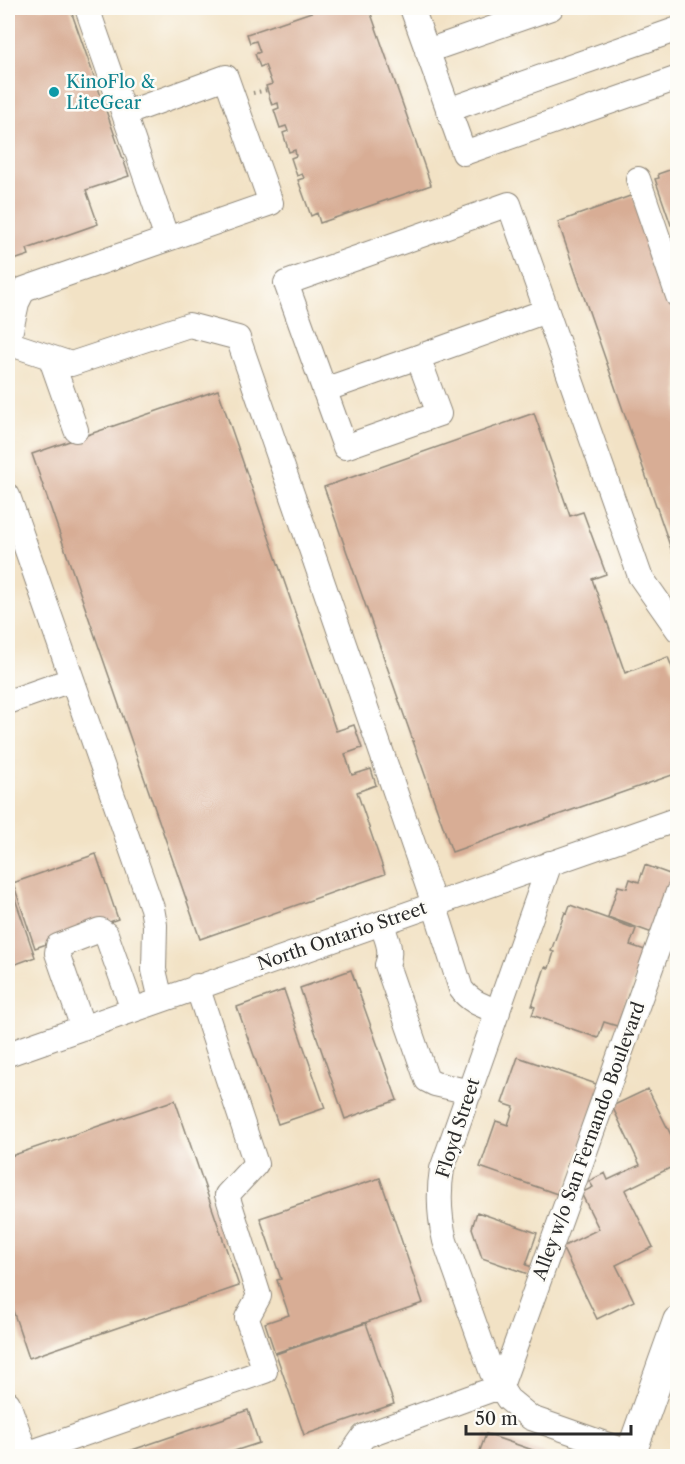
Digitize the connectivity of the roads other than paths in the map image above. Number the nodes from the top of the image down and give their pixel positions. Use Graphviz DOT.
graph roads {
  1 [pos="87,8"];
  2 [pos="412,8"];
  3 [pos="551,8"];
  4 [pos="678,29"];
  5 [pos="427,51"];
  6 [pos="678,78"];
  7 [pos="448,111"];
  8 [pos="124,114"];
  9 [pos="638,179"];
  10 [pos="167,239"];
  11 [pos="678,296"];
  12 [pos="546,311"];
  13 [pos="8,344"];
  14 [pos="418,357"];
  15 [pos="51,359"];
  16 [pos="324,390"];
  17 [pos="76,430"];
  18 [pos="8,496"];
  19 [pos="678,630"];
  20 [pos="71,680"];
  21 [pos="8,702"];
  22 [pos="678,819"];
  23 [pos="550,863"];
  24 [pos="678,892"];
  25 [pos="434,904"];
  26 [pos="381,923"];
  27 [pos="197,986"];
  28 [pos="161,999"];
  29 [pos="133,1010"];
  30 [pos="498,1012"];
  31 [pos="83,1028"];
  32 [pos="8,1054"];
  33 [pos="470,1092"];
  34 [pos="678,1321"];
  35 [pos="500,1388"];
  36 [pos="8,1403"];
  37 [pos="631,1455"];
  38 [pos="350,1456"];
  1 -- 8 [label="street"];
  2 -- 5 [label="street"];
  3 -- 5 [label="street"];
  4 -- 7 [label="street"];
  5 -- 7 [label="street"];
  6 -- 7 [label="street"];
  8 -- 10 [label="street"];
  8 -- 10 [label="street"];
  9 -- 11 [label="street"];
  10 -- 13 [label="street"];
  12 -- 14 [label="street"];
  12 -- 16 [label="street"];
  12 -- 19 [label="street"];
  13 -- 15 [label="street"];
  14 -- 16 [label="street"];
  14 -- 16 [label="street"];
  15 -- 17 [label="street"];
  15 -- 25 [label="street"];
  18 -- 20 [label="street"];
  20 -- 21 [label="street"];
  20 -- 28 [label="street"];
  22 -- 23 [label="street, North Ontario Street"];
  23 -- 25 [label="street, North Ontario Street"];
  23 -- 30 [label="street, Floyd Street"];
  24 -- 35 [label="street, Alley w/o San Fernando Boulevard"];
  25 -- 26 [label="street, North Ontario Street"];
  25 -- 30 [label="street"];
  26 -- 27 [label="street, North Ontario Street"];
  26 -- 33 [label="street"];
  27 -- 28 [label="street, North Ontario Street"];
  27 -- 36 [label="street"];
  28 -- 29 [label="street, North Ontario Street"];
  29 -- 31 [label="street, North Ontario Street"];
  29 -- 31 [label="street"];
  30 -- 33 [label="street, Floyd Street"];
  31 -- 32 [label="street, North Ontario Street"];
  33 -- 35 [label="street, Floyd Street"];
  34 -- 37 [label="main road"];
  35 -- 37 [label="street, Floyd Street"];
  35 -- 38 [label="street"];
}
